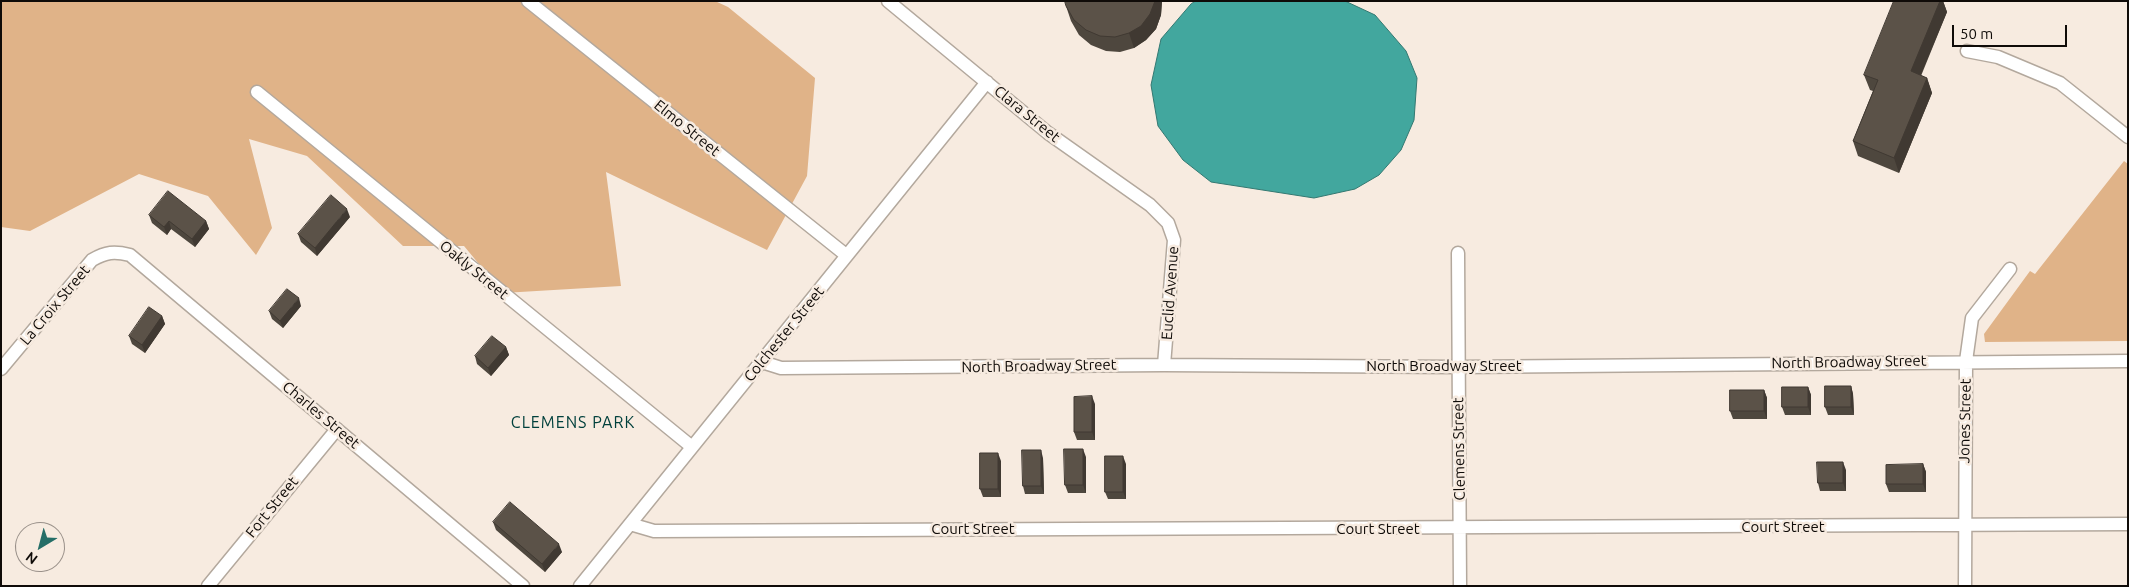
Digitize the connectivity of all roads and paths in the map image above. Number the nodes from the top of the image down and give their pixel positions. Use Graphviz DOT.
graph roads {
  1 [pos="528,1"];
  2 [pos="888,1"];
  3 [pos="1967,51"];
  4 [pos="987,82"];
  5 [pos="257,92"];
  6 [pos="2128,137"];
  7 [pos="1168,223"];
  8 [pos="115,251"];
  9 [pos="1458,252"];
  10 [pos="846,255"];
  11 [pos="2010,269"];
  12 [pos="1966,361"];
  13 [pos="2128,361"];
  14 [pos="762,362"];
  15 [pos="1164,365"];
  16 [pos="1458,367"];
  17 [pos="1,369"];
  18 [pos="337,429"];
  19 [pos="692,447"];
  20 [pos="630,524"];
  21 [pos="2128,524"];
  22 [pos="1964,526"];
  23 [pos="1460,529"];
  24 [pos="208,586"];
  25 [pos="523,586"];
  26 [pos="580,586"];
  27 [pos="1460,586"];
  28 [pos="1965,586"];
  1 -- 10 [label="street, Elmo Street"];
  2 -- 4 [label="street, Clara Street"];
  3 -- 6 [label="street"];
  4 -- 7 [label="street, Clara Street"];
  4 -- 10 [label="street, Colchester Street"];
  5 -- 19 [label="street, Oakly Street"];
  7 -- 15 [label="street, Euclid Avenue"];
  8 -- 17 [label="street, La Croix Street"];
  8 -- 18 [label="street, Charles Street"];
  9 -- 16 [label="street, Clemens Street"];
  10 -- 14 [label="street, Colchester Street"];
  11 -- 12 [label="street, Jones Street"];
  12 -- 13 [label="street, North Broadway Street"];
  12 -- 16 [label="street, North Broadway Street"];
  12 -- 22 [label="street, Jones Street"];
  14 -- 15 [label="street, North Broadway Street"];
  14 -- 19 [label="street, Colchester Street"];
  15 -- 16 [label="street, North Broadway Street"];
  16 -- 23 [label="street, Clemens Street"];
  18 -- 24 [label="street, Fort Street"];
  18 -- 25 [label="street, Charles Street"];
  19 -- 20 [label="street, Colchester Street"];
  20 -- 23 [label="street, Court Street"];
  20 -- 26 [label="street, Colchester Street"];
  21 -- 22 [label="street, Court Street"];
  22 -- 23 [label="street, Court Street"];
  22 -- 28 [label="street, Jones Street"];
  23 -- 27 [label="street, Clemens Street"];
}
